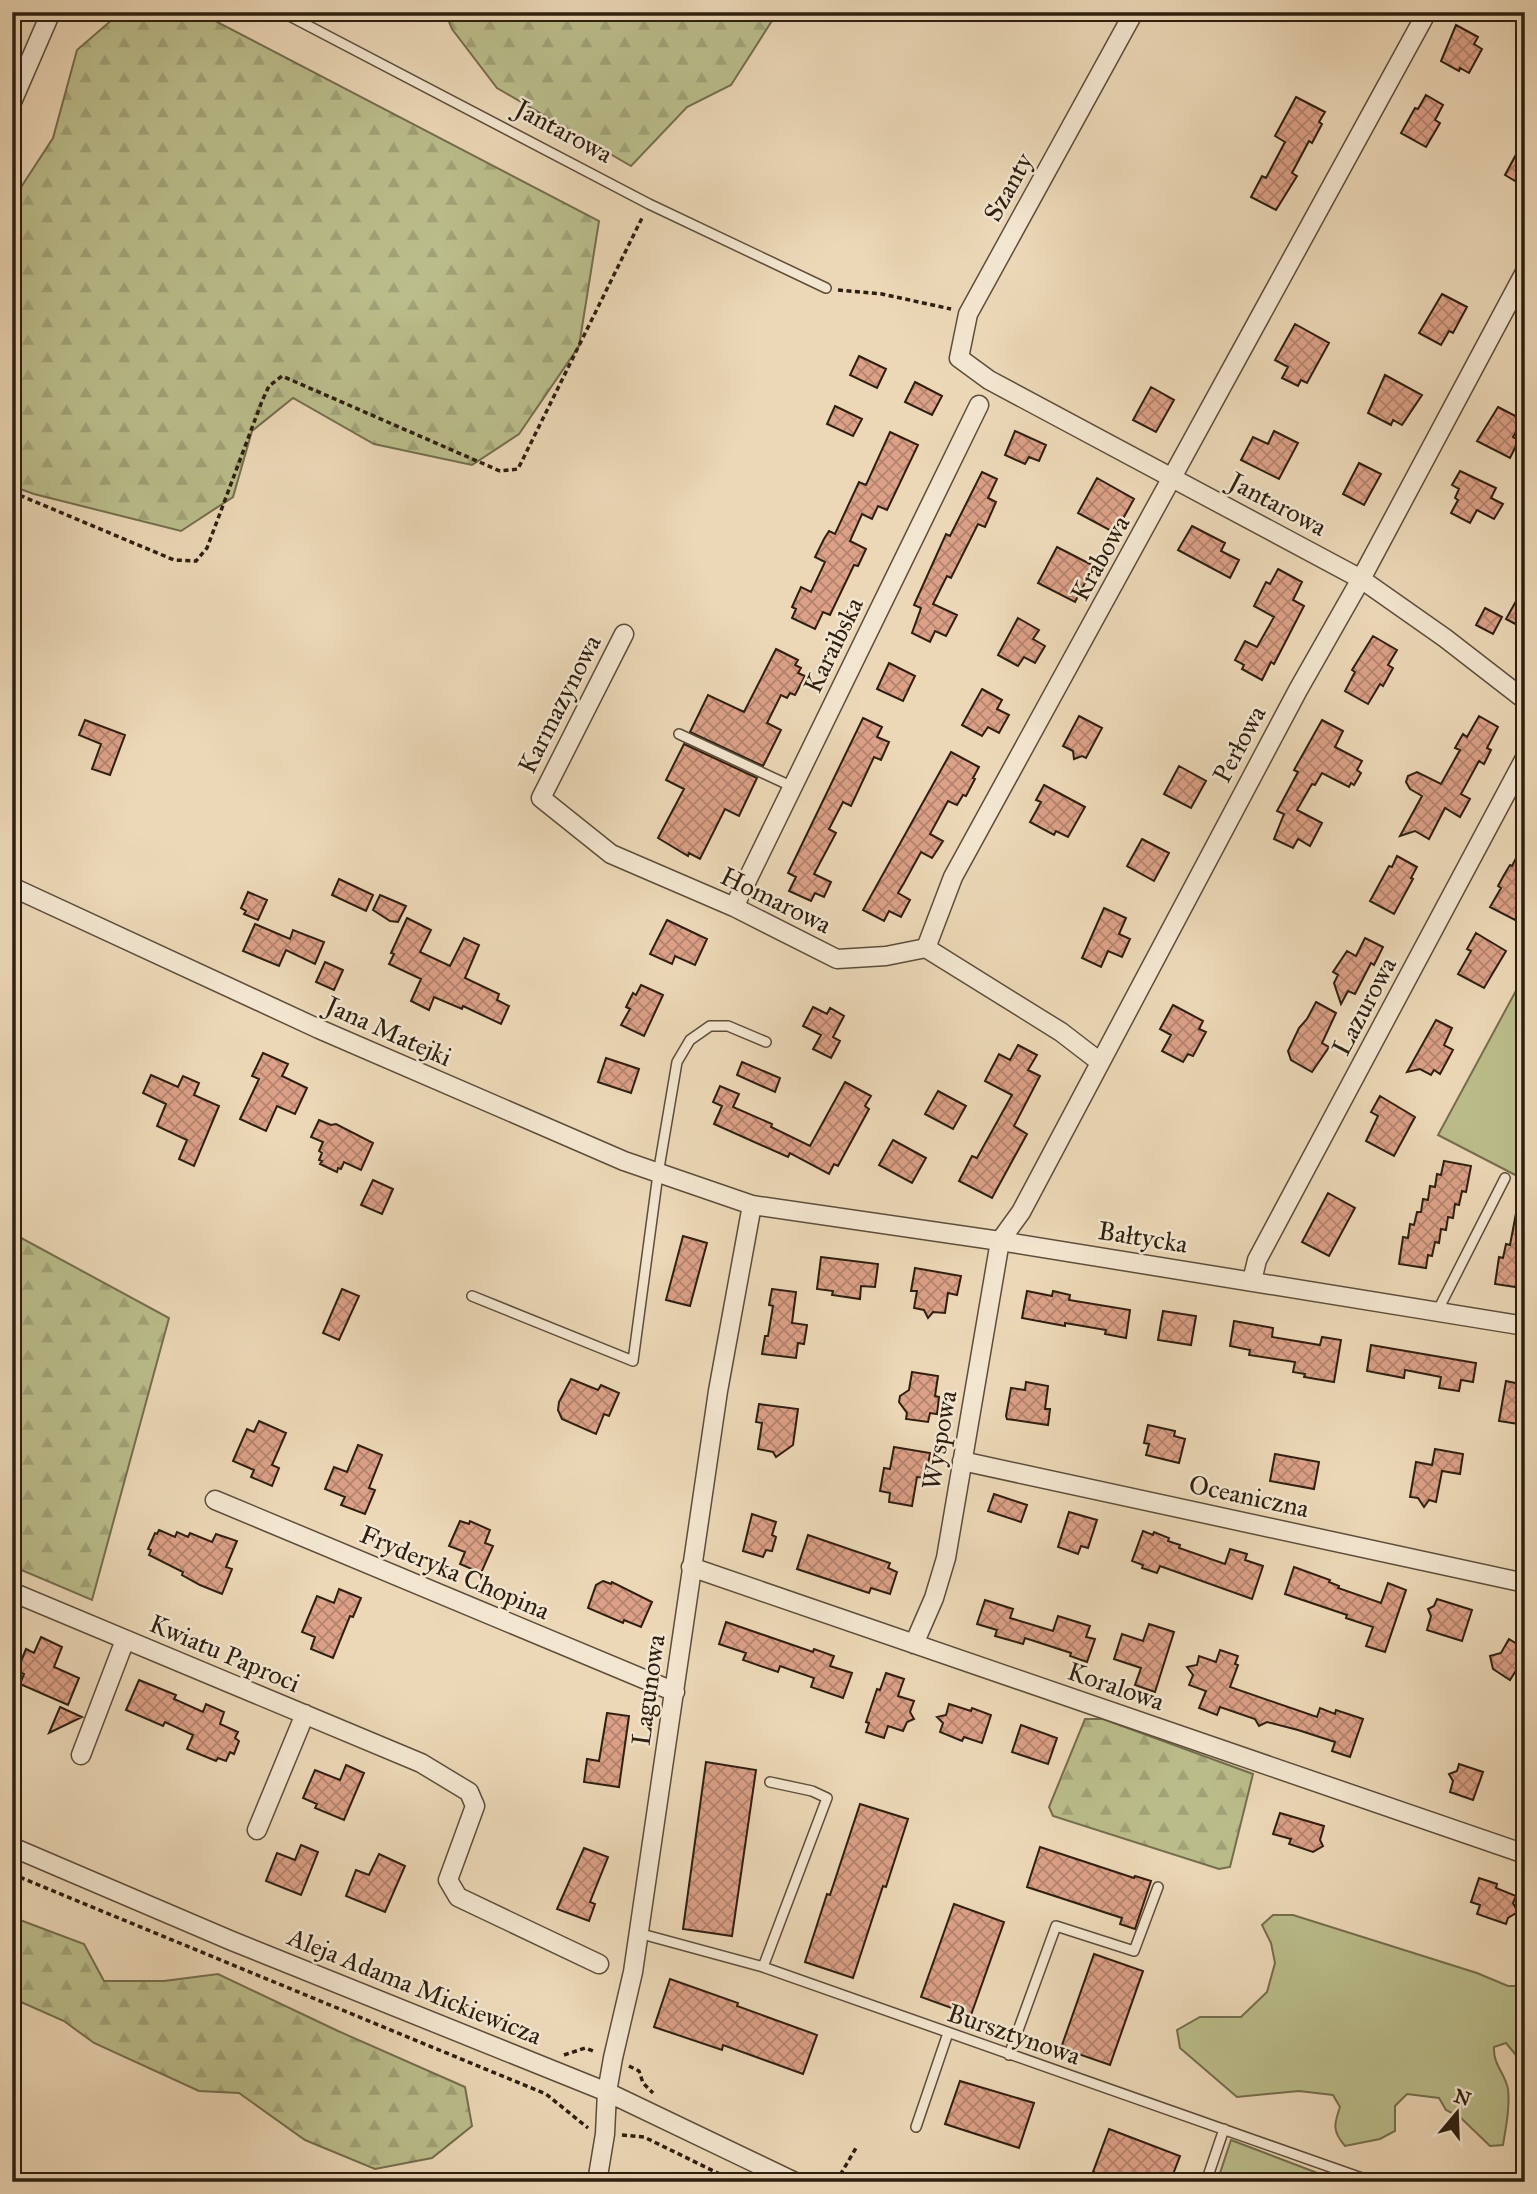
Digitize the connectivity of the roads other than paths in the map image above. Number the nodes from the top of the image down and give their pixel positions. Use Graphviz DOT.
graph roads {
  1 [pos="51,12"];
  2 [pos="282,12"];
  3 [pos="1134,12"];
  4 [pos="1427,12"];
  5 [pos="12,102"];
  6 [pos="1525,272"];
  7 [pos="826,288"];
  8 [pos="989,380"];
  9 [pos="979,405"];
  10 [pos="1174,478"];
  11 [pos="1362,579"];
  12 [pos="624,634"];
  13 [pos="1525,700"];
  14 [pos="679,734"];
  15 [pos="1525,758"];
  16 [pos="793,787"];
  17 [pos="541,798"];
  18 [pos="12,887"];
  19 [pos="734,907"];
  20 [pos="926,948"];
  21 [pos="766,1042"];
  22 [pos="1100,1062"];
  23 [pos="657,1174"];
  24 [pos="1506,1178"];
  25 [pos="752,1205"];
  26 [pos="1000,1241"];
  27 [pos="1252,1281"];
  28 [pos="472,1296"];
  29 [pos="1437,1312"];
  30 [pos="1525,1326"];
  31 [pos="962,1461"];
  32 [pos="215,1500"];
  33 [pos="691,1567"];
  34 [pos="1525,1583"];
  35 [pos="12,1592"];
  36 [pos="125,1640"];
  37 [pos="914,1644"];
  38 [pos="676,1692"];
  39 [pos="305,1714"];
  40 [pos="81,1755"];
  41 [pos="770,1783"];
  42 [pos="257,1830"];
  43 [pos="12,1847"];
  44 [pos="1525,1854"];
  45 [pos="1158,1887"];
  46 [pos="638,1933"];
  47 [pos="599,1964"];
  48 [pos="763,1967"];
  49 [pos="948,2033"];
  50 [pos="1009,2055"];
  51 [pos="607,2092"];
  52 [pos="916,2127"];
  53 [pos="1224,2129"];
  54 [pos="597,2182"];
  55 [pos="795,2182"];
  56 [pos="1206,2182"];
  57 [pos="1373,2182"];
  1 -- 5 [label="street"];
  2 -- 7 [label="lane, Jantarowa"];
  3 -- 8 [label="street, Szanty"];
  4 -- 10 [label="street, Krabowa"];
  6 -- 11 [label="street, Perłowa"];
  8 -- 10 [label="street, Jantarowa"];
  9 -- 16 [label="street, Karaibska"];
  10 -- 11 [label="street, Jantarowa"];
  10 -- 20 [label="street, Krabowa"];
  11 -- 13 [label="street, Jantarowa"];
  11 -- 22 [label="street, Perłowa"];
  12 -- 17 [label="street, Karmazynowa"];
  14 -- 16 [label="lane"];
  15 -- 27 [label="street, Lazurowa"];
  16 -- 19 [label="street, Karaibska"];
  17 -- 19 [label="street, Homarowa"];
  18 -- 23 [label="street, Jana Matejki"];
  19 -- 20 [label="street, Homarowa"];
  20 -- 22 [label="street"];
  21 -- 23 [label="lane"];
  22 -- 26 [label="street, Perłowa"];
  23 -- 25 [label="street, Jana Matejki"];
  23 -- 28 [label="lane"];
  24 -- 29 [label="lane"];
  25 -- 26 [label="street, Bałtycka"];
  25 -- 33 [label="street, Lagunowa"];
  26 -- 27 [label="street, Bałtycka"];
  26 -- 31 [label="street, Wyspowa"];
  27 -- 29 [label="street, Bałtycka"];
  29 -- 30 [label="street, Bałtycka"];
  31 -- 34 [label="street, Oceaniczna"];
  31 -- 37 [label="street, Wyspowa"];
  32 -- 38 [label="street, Fryderyka Chopina"];
  33 -- 37 [label="street, Koralowa"];
  33 -- 38 [label="street, Lagunowa"];
  35 -- 36 [label="street, Kwiatu Paproci"];
  36 -- 39 [label="street, Kwiatu Paproci"];
  36 -- 40 [label="street, Kwiatu Paproci"];
  37 -- 44 [label="street, Koralowa"];
  38 -- 46 [label="street, Lagunowa"];
  39 -- 42 [label="street, Kwiatu Paproci"];
  39 -- 47 [label="street, Kwiatu Paproci"];
  41 -- 48 [label="lane"];
  43 -- 51 [label="street, Aleja Adama Mickiewicza"];
  45 -- 50 [label="lane"];
  46 -- 48 [label="lane, Bursztynowa"];
  46 -- 51 [label="street, Lagunowa"];
  48 -- 49 [label="lane, Bursztynowa"];
  49 -- 50 [label="lane, Bursztynowa"];
  49 -- 52 [label="lane"];
  50 -- 53 [label="lane, Bursztynowa"];
  51 -- 54 [label="street, Lagunowa"];
  51 -- 55 [label="street, Aleja Adama Mickiewicza"];
  53 -- 56 [label="lane"];
  53 -- 57 [label="lane, Bursztynowa"];
}
